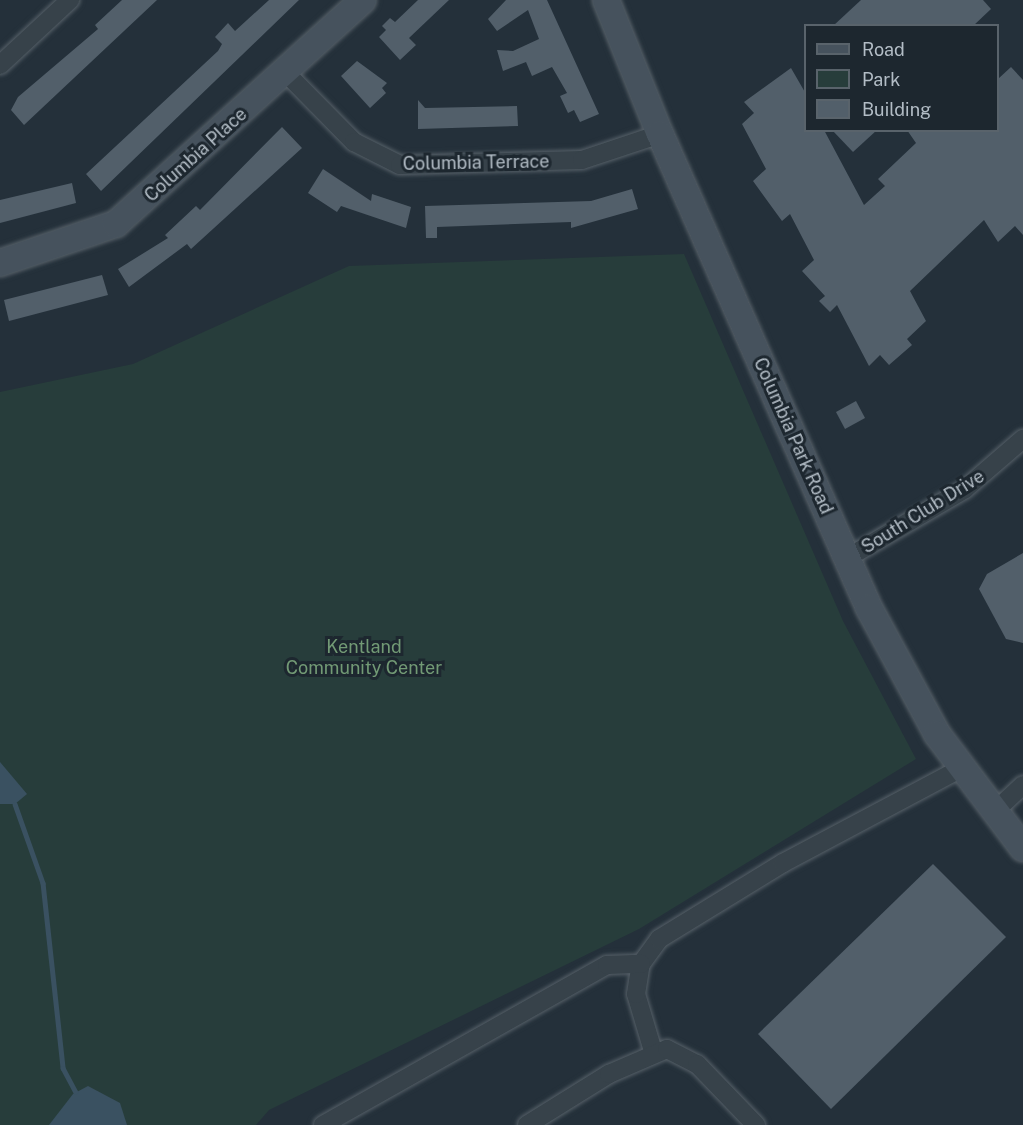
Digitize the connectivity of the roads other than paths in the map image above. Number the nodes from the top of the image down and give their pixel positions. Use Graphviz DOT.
graph roads {
  1 [pos="70,0"];
  2 [pos="363,0"];
  3 [pos="606,0"];
  4 [pos="0,65"];
  5 [pos="286,73"];
  6 [pos="660,134"];
  7 [pos="0,263"];
  8 [pos="1023,439"];
  9 [pos="847,558"];
  10 [pos="960,769"];
  11 [pos="1023,785"];
  12 [pos="993,813"];
  13 [pos="1023,848"];
  14 [pos="641,964"];
  15 [pos="654,1051"];
  16 [pos="323,1125"];
  17 [pos="526,1125"];
  18 [pos="756,1125"];
  1 -- 4 [label="street"];
  2 -- 5 [label="street, Columbia Place"];
  3 -- 6 [label="street, Columbia Park Road"];
  5 -- 6 [label="street, Columbia Terrace"];
  5 -- 7 [label="street, Columbia Place"];
  6 -- 9 [label="street, Columbia Park Road"];
  8 -- 9 [label="street, South Club Drive"];
  9 -- 10 [label="street, Columbia Park Road"];
  10 -- 12 [label="street, Columbia Park Road"];
  10 -- 14 [label="street"];
  11 -- 12 [label="street"];
  12 -- 13 [label="street, Columbia Park Road"];
  14 -- 15 [label="street"];
  14 -- 16 [label="street"];
  15 -- 17 [label="street"];
  15 -- 18 [label="street"];
}
